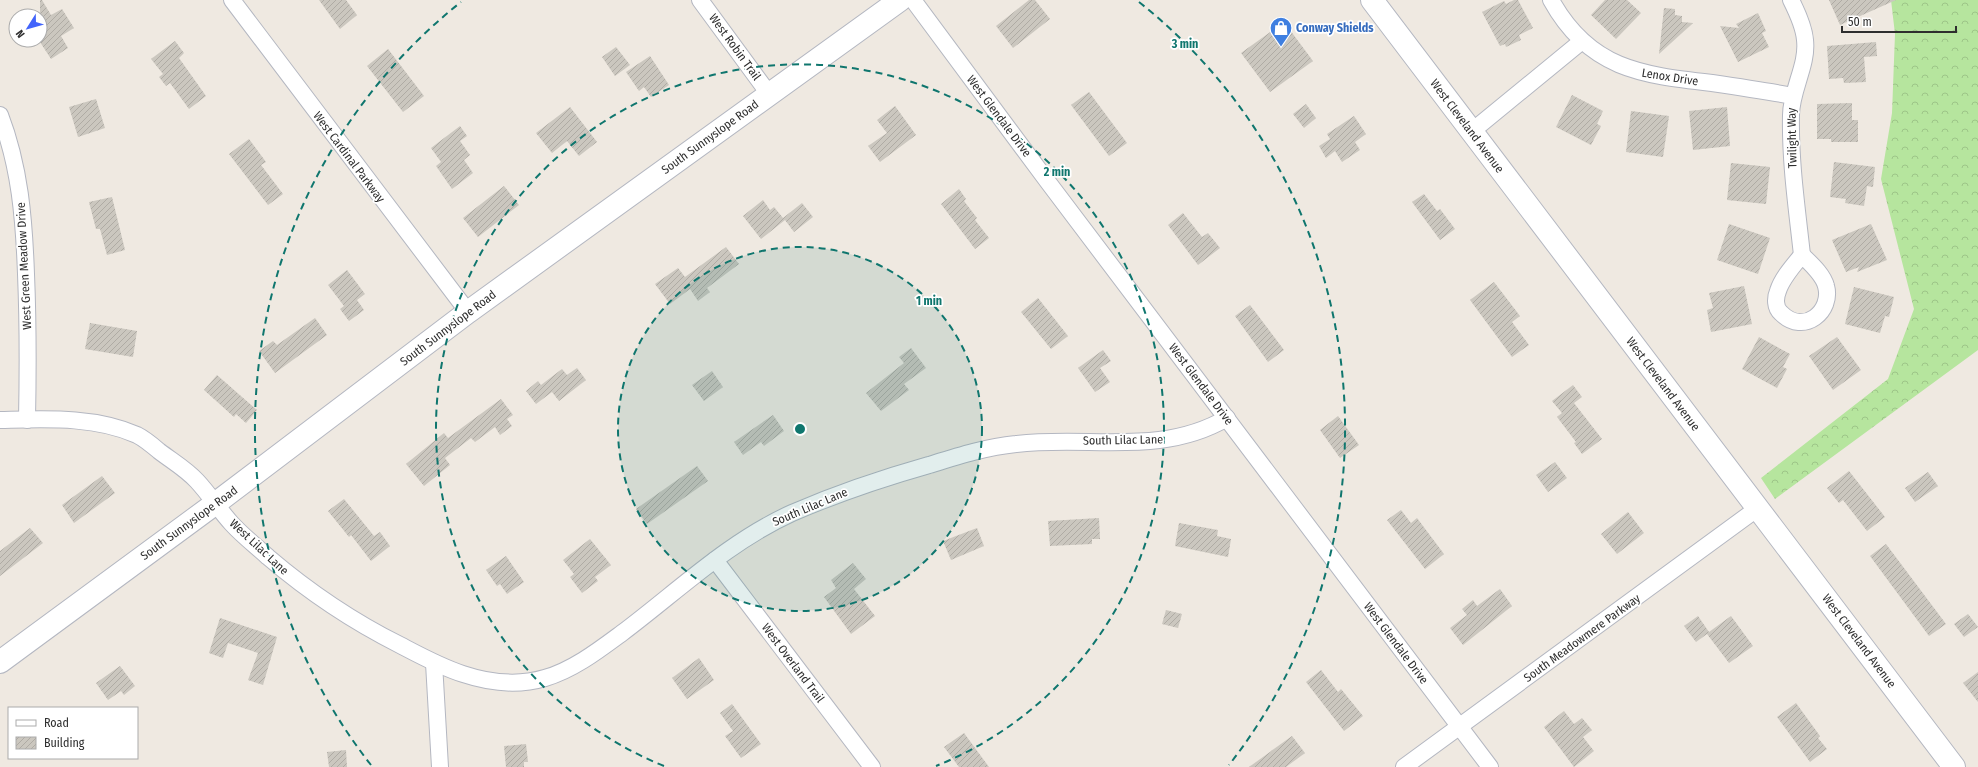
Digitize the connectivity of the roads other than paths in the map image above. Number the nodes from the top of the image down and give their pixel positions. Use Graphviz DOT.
graph roads {
  1 [pos="232,0"];
  2 [pos="700,0"];
  3 [pos="900,0"];
  4 [pos="913,0"];
  5 [pos="1372,0"];
  6 [pos="1551,0"];
  7 [pos="1791,0"];
  8 [pos="1582,41"];
  9 [pos="769,94"];
  10 [pos="1793,96"];
  11 [pos="0,115"];
  12 [pos="1471,132"];
  13 [pos="1802,255"];
  14 [pos="468,312"];
  15 [pos="1227,418"];
  16 [pos="0,420"];
  17 [pos="27,420"];
  18 [pos="216,504"];
  19 [pos="1758,508"];
  20 [pos="715,560"];
  21 [pos="0,662"];
  22 [pos="434,663"];
  23 [pos="1460,726"];
  24 [pos="440,767"];
  25 [pos="872,767"];
  26 [pos="1404,767"];
  27 [pos="1490,767"];
  28 [pos="1954,767"];
  1 -- 14 [label="street, West Cardinal Parkway"];
  2 -- 9 [label="street, West Robin Trail"];
  3 -- 9 [label="street, South Sunnyslope Road"];
  4 -- 15 [label="street, West Glendale Drive"];
  5 -- 12 [label="street, West Cleveland Avenue"];
  6 -- 8 [label="street, Lenox Drive"];
  7 -- 10 [label="street, Twilight Way"];
  8 -- 10 [label="street, Lenox Drive"];
  8 -- 12 [label="street"];
  9 -- 14 [label="street, South Sunnyslope Road"];
  10 -- 13 [label="street, Twilight Way"];
  11 -- 17 [label="street, West Green Meadow Drive"];
  12 -- 19 [label="street, West Cleveland Avenue"];
  14 -- 18 [label="street, South Sunnyslope Road"];
  15 -- 20 [label="street, South Lilac Lane"];
  15 -- 23 [label="street, West Glendale Drive"];
  16 -- 17 [label="street, West Lilac Lane"];
  17 -- 18 [label="street, West Lilac Lane"];
  18 -- 21 [label="street, South Sunnyslope Road"];
  18 -- 22 [label="street, West Lilac Lane"];
  19 -- 23 [label="street, South Meadowmere Parkway"];
  19 -- 28 [label="street, West Cleveland Avenue"];
  20 -- 22 [label="street, South Lilac Lane"];
  20 -- 25 [label="street, West Overland Trail"];
  22 -- 24 [label="street"];
  23 -- 26 [label="street, South Meadowmere Parkway"];
  23 -- 27 [label="street, West Glendale Drive"];
}
